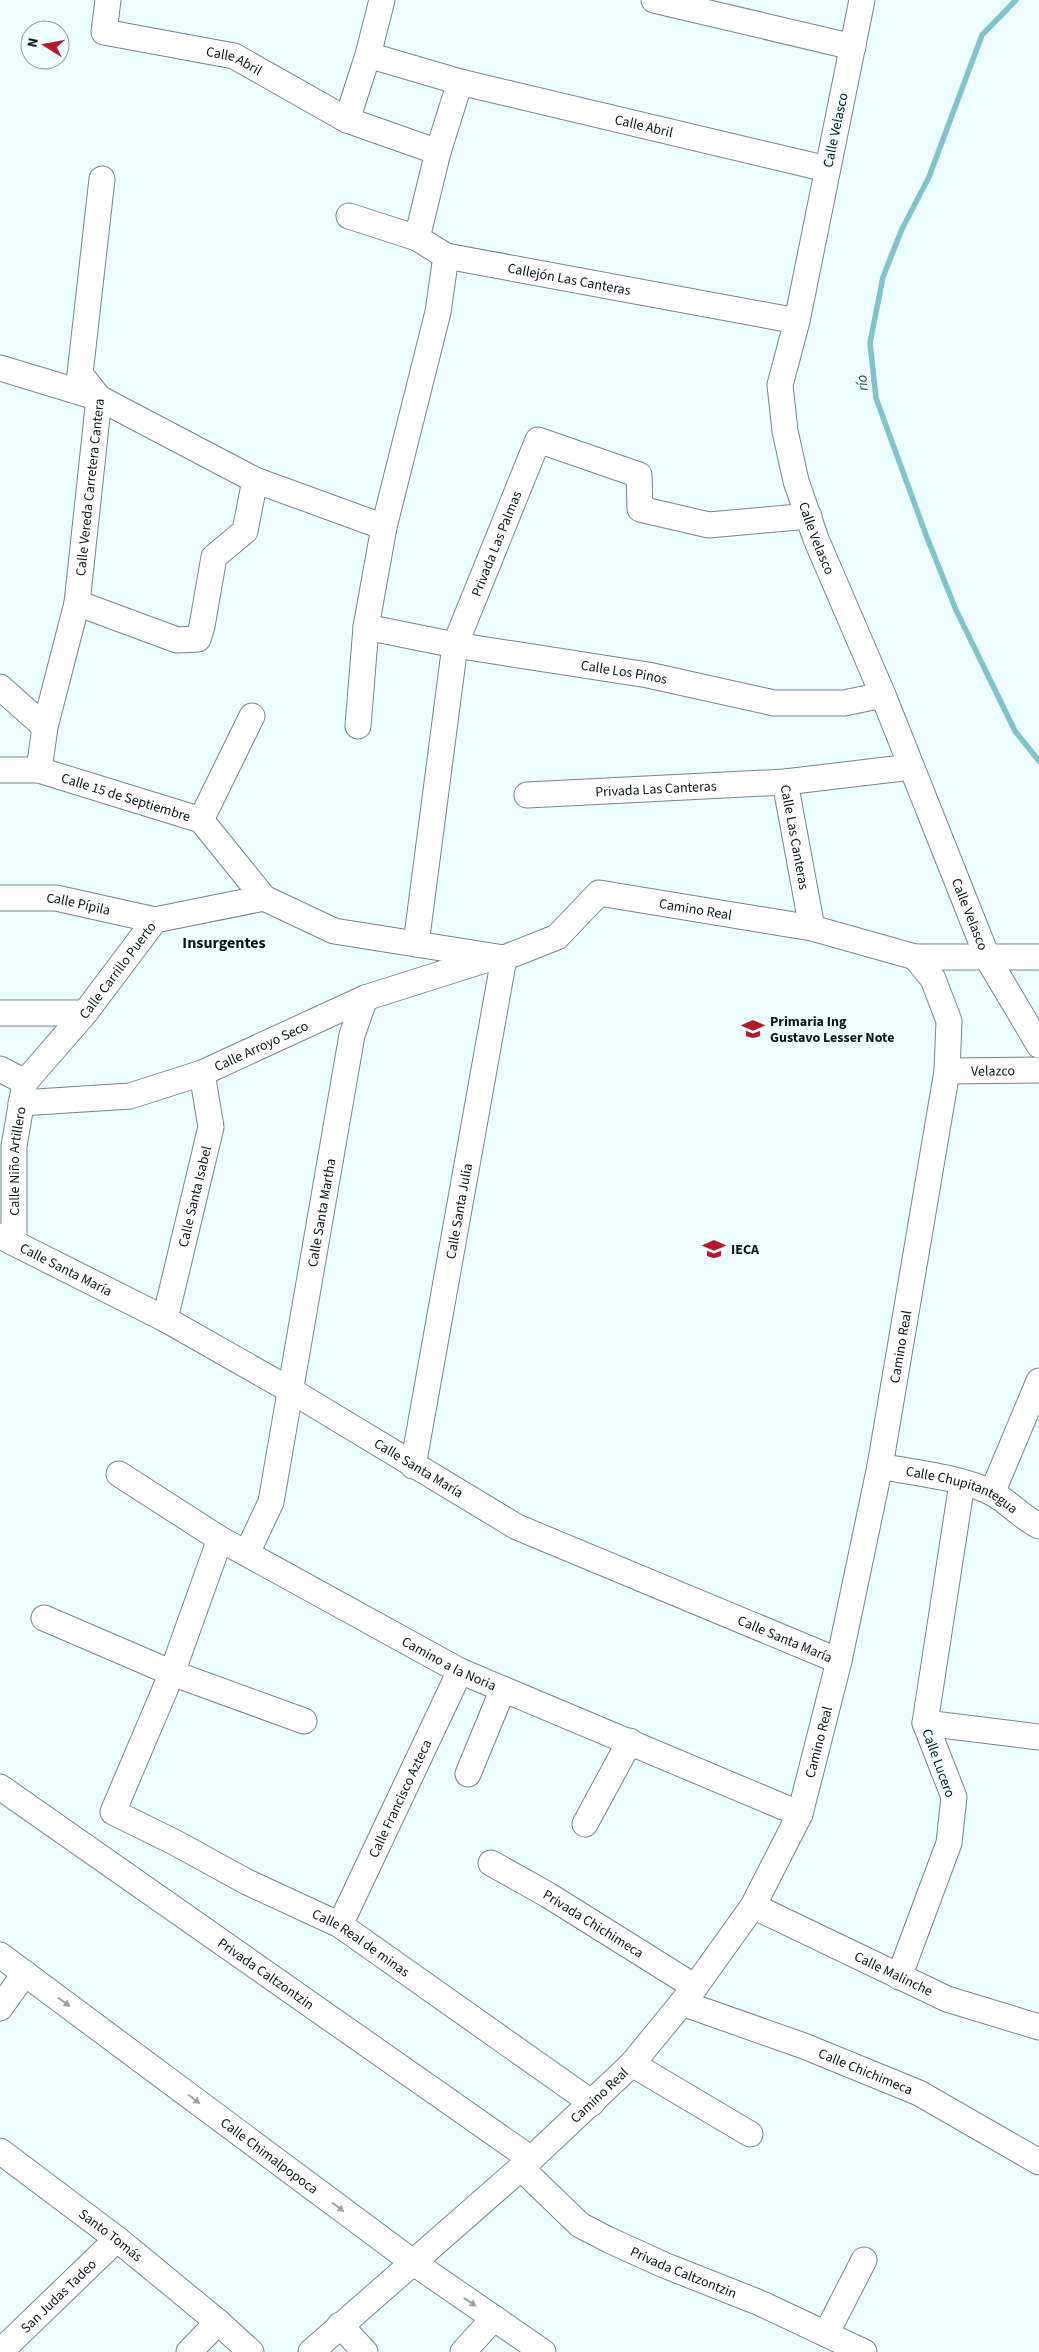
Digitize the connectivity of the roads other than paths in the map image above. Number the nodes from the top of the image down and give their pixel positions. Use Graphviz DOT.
graph roads {
  1 [pos="108,0"];
  2 [pos="382,0"];
  3 [pos="654,0"];
  4 [pos="855,3"];
  5 [pos="853,48"];
  6 [pos="368,55"];
  7 [pos="460,82"];
  8 [pos="347,120"];
  9 [pos="438,152"];
  10 [pos="827,169"];
  11 [pos="102,178"];
  12 [pos="349,216"];
  13 [pos="417,238"];
  14 [pos="446,256"];
  15 [pos="797,321"];
  16 [pos="0,368"];
  17 [pos="99,398"];
  18 [pos="255,480"];
  19 [pos="809,516"];
  20 [pos="384,527"];
  21 [pos="77,603"];
  22 [pos="366,627"];
  23 [pos="455,645"];
  24 [pos="0,687"];
  25 [pos="883,695"];
  26 [pos="252,716"];
  27 [pos="358,726"];
  28 [pos="45,727"];
  29 [pos="911,767"];
  30 [pos="0,770"];
  31 [pos="39,770"];
  32 [pos="785,782"];
  33 [pos="527,795"];
  34 [pos="201,820"];
  35 [pos="0,898"];
  36 [pos="264,898"];
  37 [pos="155,920"];
  38 [pos="812,928"];
  39 [pos="416,944"];
  40 [pos="915,957"];
  41 [pos="1039,957"];
  42 [pos="499,958"];
  43 [pos="988,959"];
  44 [pos="365,998"];
  45 [pos="0,1012"];
  46 [pos="85,1013"];
  47 [pos="324,1017"];
  48 [pos="352,1034"];
  49 [pos="1039,1045"];
  50 [pos="0,1069"];
  51 [pos="1039,1070"];
  52 [pos="947,1071"];
  53 [pos="202,1073"];
  54 [pos="23,1092"];
  55 [pos="7,1239"];
  56 [pos="165,1319"];
  57 [pos="1039,1381"];
  58 [pos="290,1390"];
  59 [pos="413,1466"];
  60 [pos="880,1466"];
  61 [pos="119,1474"];
  62 [pos="962,1482"];
  63 [pos="992,1493"];
  64 [pos="1039,1526"];
  65 [pos="220,1540"];
  66 [pos="247,1553"];
  67 [pos="44,1618"];
  68 [pos="839,1661"];
  69 [pos="460,1671"];
  70 [pos="172,1673"];
  71 [pos="503,1689"];
  72 [pos="304,1720"];
  73 [pos="924,1723"];
  74 [pos="1039,1738"];
  75 [pos="630,1740"];
  76 [pos="468,1774"];
  77 [pos="0,1787"];
  78 [pos="800,1814"];
  79 [pos="585,1824"];
  80 [pos="491,1863"];
  81 [pos="753,1906"];
  82 [pos="340,1925"];
  83 [pos="0,1955"];
  84 [pos="25,1972"];
  85 [pos="898,1977"];
  86 [pos="689,1995"];
  87 [pos="0,2008"];
  88 [pos="1039,2026"];
  89 [pos="632,2064"];
  90 [pos="592,2103"];
  91 [pos="750,2134"];
  92 [pos="1,2153"];
  93 [pos="1039,2162"];
  94 [pos="526,2164"];
  95 [pos="117,2239"];
  96 [pos="864,2260"];
  97 [pos="414,2263"];
  98 [pos="494,2318"];
  99 [pos="218,2322"];
  100 [pos="340,2324"];
  101 [pos="826,2334"];
  102 [pos="0,2352"];
  103 [pos="190,2352"];
  104 [pos="251,2352"];
  105 [pos="311,2352"];
  106 [pos="365,2352"];
  107 [pos="463,2352"];
  108 [pos="544,2352"];
  109 [pos="864,2352"];
  1 -- 8 [label="street, Calle Abril"];
  2 -- 6 [label="street"];
  3 -- 5 [label="street"];
  4 -- 5 [label="street, Calle Velasco"];
  5 -- 10 [label="street, Calle Velasco"];
  6 -- 7 [label="street, Calle Abril"];
  6 -- 8 [label="street"];
  7 -- 9 [label="street"];
  7 -- 10 [label="street, Calle Abril"];
  8 -- 9 [label="street, Calle Abril"];
  9 -- 13 [label="street"];
  10 -- 15 [label="street, Calle Velasco"];
  11 -- 17 [label="street, Calle Vereda Carretera Cantera"];
  12 -- 13 [label="street, Callejón Las Canteras"];
  13 -- 14 [label="street, Callejón Las Canteras"];
  14 -- 15 [label="street, Callejón Las Canteras"];
  14 -- 20 [label="street"];
  15 -- 19 [label="street, Calle Velasco"];
  16 -- 17 [label="street"];
  17 -- 18 [label="street"];
  17 -- 21 [label="street, Calle Vereda Carretera Cantera"];
  18 -- 20 [label="street"];
  18 -- 21 [label="street"];
  19 -- 23 [label="street, Privada Las Palmas"];
  19 -- 25 [label="street, Calle Velasco"];
  20 -- 22 [label="street"];
  21 -- 28 [label="street, Calle Vereda Carretera Cantera"];
  22 -- 23 [label="street, Calle Los Pinos"];
  22 -- 27 [label="street"];
  23 -- 25 [label="street, Calle Los Pinos"];
  23 -- 39 [label="street"];
  24 -- 28 [label="street"];
  25 -- 29 [label="street, Calle Velasco"];
  26 -- 34 [label="street"];
  28 -- 31 [label="street, Calle Vereda Carretera Cantera"];
  29 -- 32 [label="street, Calle Las Canteras"];
  29 -- 43 [label="street, Calle Velasco"];
  30 -- 31 [label="street, Calle 15 de Septiembre"];
  31 -- 34 [label="street, Calle 15 de Septiembre"];
  32 -- 33 [label="street, Privada Las Canteras"];
  32 -- 38 [label="street, Calle Las Canteras"];
  34 -- 36 [label="street, Calle 15 de Septiembre"];
  35 -- 37 [label="street, Calle Pípila"];
  36 -- 37 [label="street, Calle Carrillo Puerto"];
  36 -- 39 [label="street, Calle 15 de Septiembre"];
  37 -- 46 [label="street, Calle Carrillo Puerto"];
  38 -- 40 [label="street, Camino Real"];
  38 -- 42 [label="street, Camino Real"];
  39 -- 42 [label="street, Calle 15 de Septiembre"];
  40 -- 43 [label="street, Camino Real"];
  40 -- 52 [label="street, Camino Real"];
  41 -- 43 [label="street, Camino Real"];
  42 -- 44 [label="street, Calle Arroyo Seco"];
  42 -- 59 [label="street, Calle Santa Julia"];
  43 -- 49 [label="street, Calle Velasco"];
  44 -- 47 [label="street, Calle Arroyo Seco"];
  44 -- 48 [label="street, Calle Santa Martha"];
  45 -- 46 [label="street"];
  46 -- 54 [label="street, Calle Carrillo Puerto"];
  47 -- 48 [label="street"];
  47 -- 53 [label="street, Calle Arroyo Seco"];
  48 -- 58 [label="street, Calle Santa Martha"];
  50 -- 54 [label="street"];
  51 -- 52 [label="street, Velazco"];
  52 -- 60 [label="street, Camino Real"];
  53 -- 54 [label="street, Calle Arroyo Seco"];
  53 -- 56 [label="street, Calle Santa Isabel"];
  54 -- 55 [label="street, Calle Niño Artillero"];
  55 -- 56 [label="street, Calle Santa María"];
  56 -- 58 [label="street, Calle Santa María"];
  57 -- 63 [label="street"];
  58 -- 59 [label="street, Calle Santa María"];
  58 -- 66 [label="street, Calle Santa Martha"];
  59 -- 68 [label="street, Calle Santa María"];
  60 -- 62 [label="street, Calle Chupitantegua"];
  60 -- 68 [label="street, Camino Real"];
  61 -- 65 [label="street, Camino a la Noria"];
  62 -- 63 [label="street, Calle Chupitantegua"];
  62 -- 73 [label="street, Calle Lucero"];
  63 -- 64 [label="street, Calle Chupitantegua"];
  65 -- 66 [label="street, Camino a la Noria"];
  65 -- 70 [label="street"];
  66 -- 69 [label="street, Camino a la Noria"];
  67 -- 70 [label="street"];
  68 -- 78 [label="street, Camino Real"];
  69 -- 71 [label="street, Camino a la Noria"];
  69 -- 82 [label="street, Calle Francisco Azteca"];
  70 -- 72 [label="street"];
  70 -- 82 [label="street, Calle Real de minas"];
  71 -- 75 [label="street, Camino a la Noria"];
  71 -- 76 [label="street"];
  73 -- 74 [label="street"];
  73 -- 85 [label="street, Calle Lucero"];
  75 -- 78 [label="street, Camino a la Noria"];
  75 -- 79 [label="street"];
  77 -- 94 [label="street, Privada Caltzontzin"];
  78 -- 81 [label="street, Camino Real"];
  80 -- 86 [label="street, Privada Chichimeca"];
  81 -- 85 [label="street, Calle Malinche"];
  81 -- 86 [label="street, Camino Real"];
  82 -- 90 [label="street, Calle Real de minas"];
  83 -- 84 [label="street, Calle Chimalpopoca"];
  84 -- 87 [label="street"];
  84 -- 97 [label="street, Calle Chimalpopoca, one-way"];
  85 -- 88 [label="street, Calle Malinche"];
  86 -- 89 [label="street, Camino Real"];
  86 -- 93 [label="street, Calle Chichimeca"];
  89 -- 90 [label="street, Camino Real"];
  89 -- 91 [label="street"];
  90 -- 94 [label="street, Camino Real"];
  92 -- 95 [label="street, Santo Tomás"];
  94 -- 97 [label="street, Camino Real"];
  94 -- 101 [label="street, Privada Caltzontzin"];
  95 -- 99 [label="street, Santo Tomás"];
  95 -- 102 [label="street, San Judas Tadeo"];
  96 -- 101 [label="street"];
  97 -- 98 [label="street, Calle Chimalpopoca, one-way"];
  97 -- 100 [label="street, Camino Real"];
  98 -- 107 [label="street"];
  98 -- 108 [label="street, Calle Chimalpopoca"];
  99 -- 103 [label="street"];
  99 -- 104 [label="street, Santo Tomás"];
  100 -- 105 [label="street, Camino Real"];
  100 -- 106 [label="street"];
  101 -- 109 [label="street, Privada Caltzontzin"];
}
